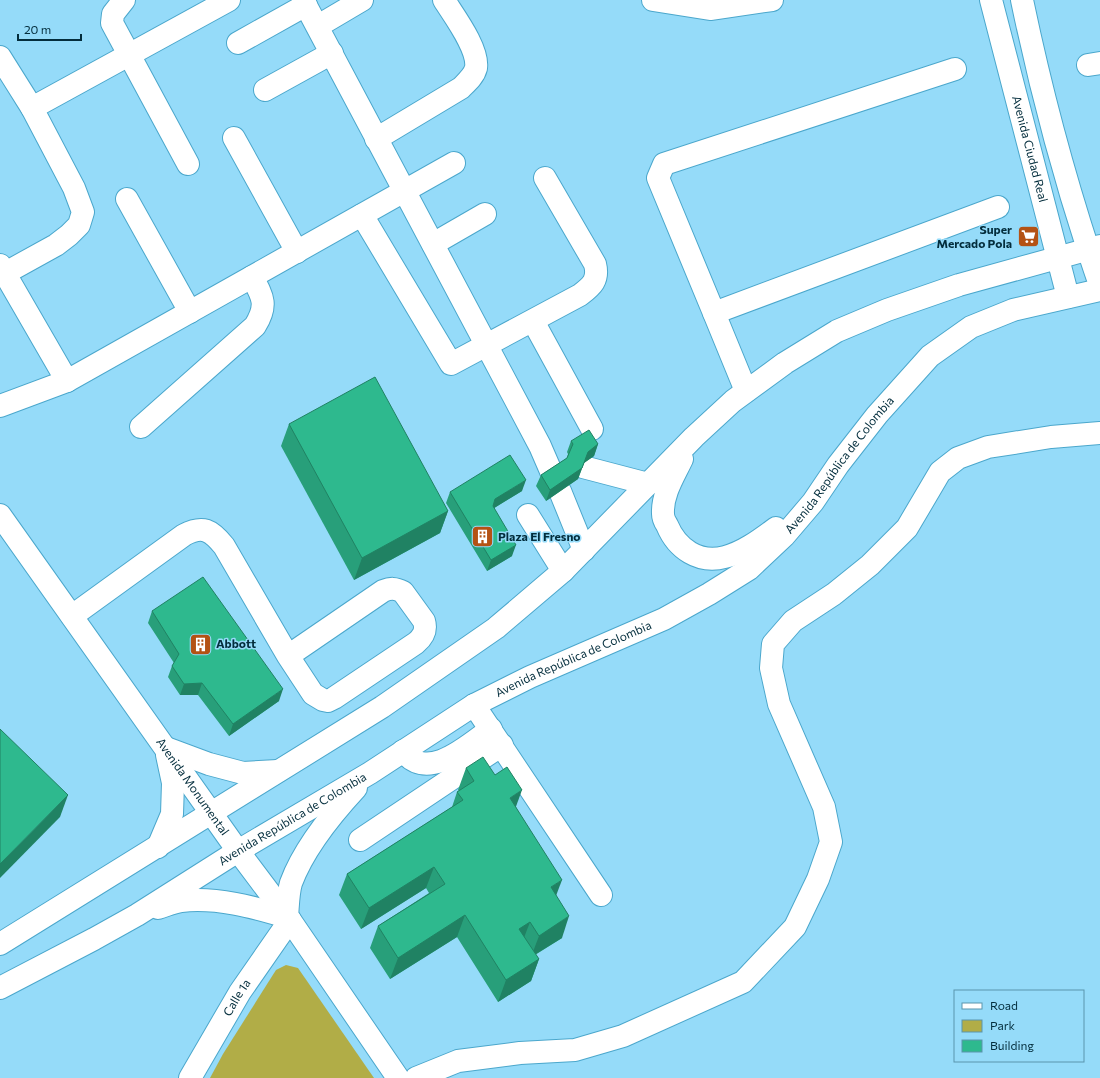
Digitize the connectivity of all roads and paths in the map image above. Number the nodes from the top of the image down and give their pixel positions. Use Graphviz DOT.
graph roads {
  1 [pos="124,0"];
  2 [pos="229,0"];
  3 [pos="362,0"];
  4 [pos="444,0"];
  5 [pos="653,0"];
  6 [pos="772,0"];
  7 [pos="991,0"];
  8 [pos="1022,0"];
  9 [pos="305,2"];
  10 [pos="318,26"];
  11 [pos="238,43"];
  12 [pos="332,53"];
  13 [pos="128,55"];
  14 [pos="0,57"];
  15 [pos="955,68"];
  16 [pos="265,90"];
  17 [pos="32,108"];
  18 [pos="234,138"];
  19 [pos="376,139"];
  20 [pos="454,163"];
  21 [pos="188,164"];
  22 [pos="545,178"];
  23 [pos="404,192"];
  24 [pos="127,199"];
  25 [pos="998,207"];
  26 [pos="485,214"];
  27 [pos="362,215"];
  28 [pos="433,244"];
  29 [pos="1094,248"];
  30 [pos="297,252"];
  31 [pos="1056,257"];
  32 [pos="2,272"];
  33 [pos="252,277"];
  34 [pos="1100,285"];
  35 [pos="1100,290"];
  36 [pos="1068,297"];
  37 [pos="190,312"];
  38 [pos="714,313"];
  39 [pos="533,321"];
  40 [pos="487,346"];
  41 [pos="66,381"];
  42 [pos="746,391"];
  43 [pos="0,406"];
  44 [pos="141,427"];
  45 [pos="592,429"];
  46 [pos="1100,433"];
  47 [pos="694,437"];
  48 [pos="566,473"];
  49 [pos="648,484"];
  50 [pos="813,502"];
  51 [pos="528,515"];
  52 [pos="3,527"];
  53 [pos="584,550"];
  54 [pos="563,571"];
  55 [pos="72,616"];
  56 [pos="288,656"];
  57 [pos="474,705"];
  58 [pos="496,737"];
  59 [pos="166,748"];
  60 [pos="403,751"];
  61 [pos="280,771"];
  62 [pos="370,773"];
  63 [pos="212,813"];
  64 [pos="360,840"];
  65 [pos="158,847"];
  66 [pos="238,851"];
  67 [pos="601,895"];
  68 [pos="137,915"];
  69 [pos="288,919"];
  70 [pos="0,944"];
  71 [pos="0,988"];
  72 [pos="190,1078"];
  73 [pos="398,1078"];
  74 [pos="416,1078"];
  1 -- 13 [label="main road"];
  2 -- 13 [label="main road"];
  3 -- 10 [label="main road"];
  4 -- 19 [label="main road"];
  5 -- 6 [label="main road"];
  7 -- 31 [label="main road, Avenida Ciudad Real"];
  8 -- 29 [label="main road"];
  9 -- 10 [label="main road"];
  9 -- 11 [label="main road"];
  10 -- 12 [label="main road"];
  12 -- 16 [label="main road"];
  12 -- 19 [label="main road"];
  13 -- 17 [label="main road"];
  13 -- 21 [label="main road"];
  14 -- 17 [label="main road"];
  15 -- 38 [label="main road"];
  17 -- 32 [label="main road"];
  18 -- 30 [label="main road"];
  19 -- 23 [label="main road"];
  20 -- 23 [label="main road"];
  22 -- 39 [label="main road"];
  23 -- 27 [label="main road"];
  23 -- 28 [label="main road"];
  24 -- 37 [label="main road"];
  25 -- 38 [label="main road"];
  26 -- 28 [label="main road"];
  27 -- 30 [label="main road"];
  27 -- 40 [label="main road"];
  28 -- 40 [label="main road"];
  29 -- 31 [label="main road"];
  29 -- 34 [label="main road"];
  30 -- 33 [label="main road"];
  31 -- 36 [label="main road, Avenida Ciudad Real"];
  31 -- 42 [label="main road"];
  32 -- 41 [label="main road"];
  33 -- 37 [label="main road"];
  33 -- 44 [label="main road"];
  35 -- 36 [label="main road, Avenida República de Colombia"];
  36 -- 50 [label="main road, Avenida República de Colombia"];
  37 -- 41 [label="main road"];
  38 -- 42 [label="main road"];
  39 -- 40 [label="main road"];
  39 -- 45 [label="main road"];
  40 -- 48 [label="main road"];
  41 -- 43 [label="main road"];
  42 -- 47 [label="main road"];
  46 -- 74 [label="main road"];
  47 -- 49 [label="main road"];
  47 -- 50 [label="main road"];
  48 -- 49 [label="main road"];
  48 -- 53 [label="main road"];
  49 -- 53 [label="main road"];
  50 -- 57 [label="main road, Avenida República de Colombia"];
  51 -- 54 [label="main road"];
  52 -- 55 [label="main road, Avenida Monumental"];
  53 -- 54 [label="main road"];
  54 -- 61 [label="main road"];
  55 -- 56 [label="main road"];
  55 -- 59 [label="main road, Avenida Monumental"];
  56 -- 56 [label="main road"];
  57 -- 58 [label="main road"];
  57 -- 60 [label="main road, Avenida República de Colombia"];
  58 -- 60 [label="main road"];
  58 -- 64 [label="main road"];
  58 -- 67 [label="main road"];
  59 -- 61 [label="main road"];
  59 -- 63 [label="main road, Avenida Monumental"];
  59 -- 65 [label="main road"];
  60 -- 62 [label="main road, Avenida República de Colombia"];
  61 -- 63 [label="main road"];
  62 -- 66 [label="main road, Avenida República de Colombia"];
  62 -- 69 [label="main road"];
  63 -- 65 [label="main road"];
  63 -- 66 [label="main road, Avenida Monumental"];
  65 -- 70 [label="main road"];
  66 -- 68 [label="main road, Avenida República de Colombia"];
  66 -- 69 [label="main road, Avenida Monumental"];
  68 -- 69 [label="main road"];
  68 -- 71 [label="main road, Avenida República de Colombia"];
  69 -- 72 [label="main road, Calle 1a"];
  69 -- 73 [label="main road, Avenida Monumental"];
}
